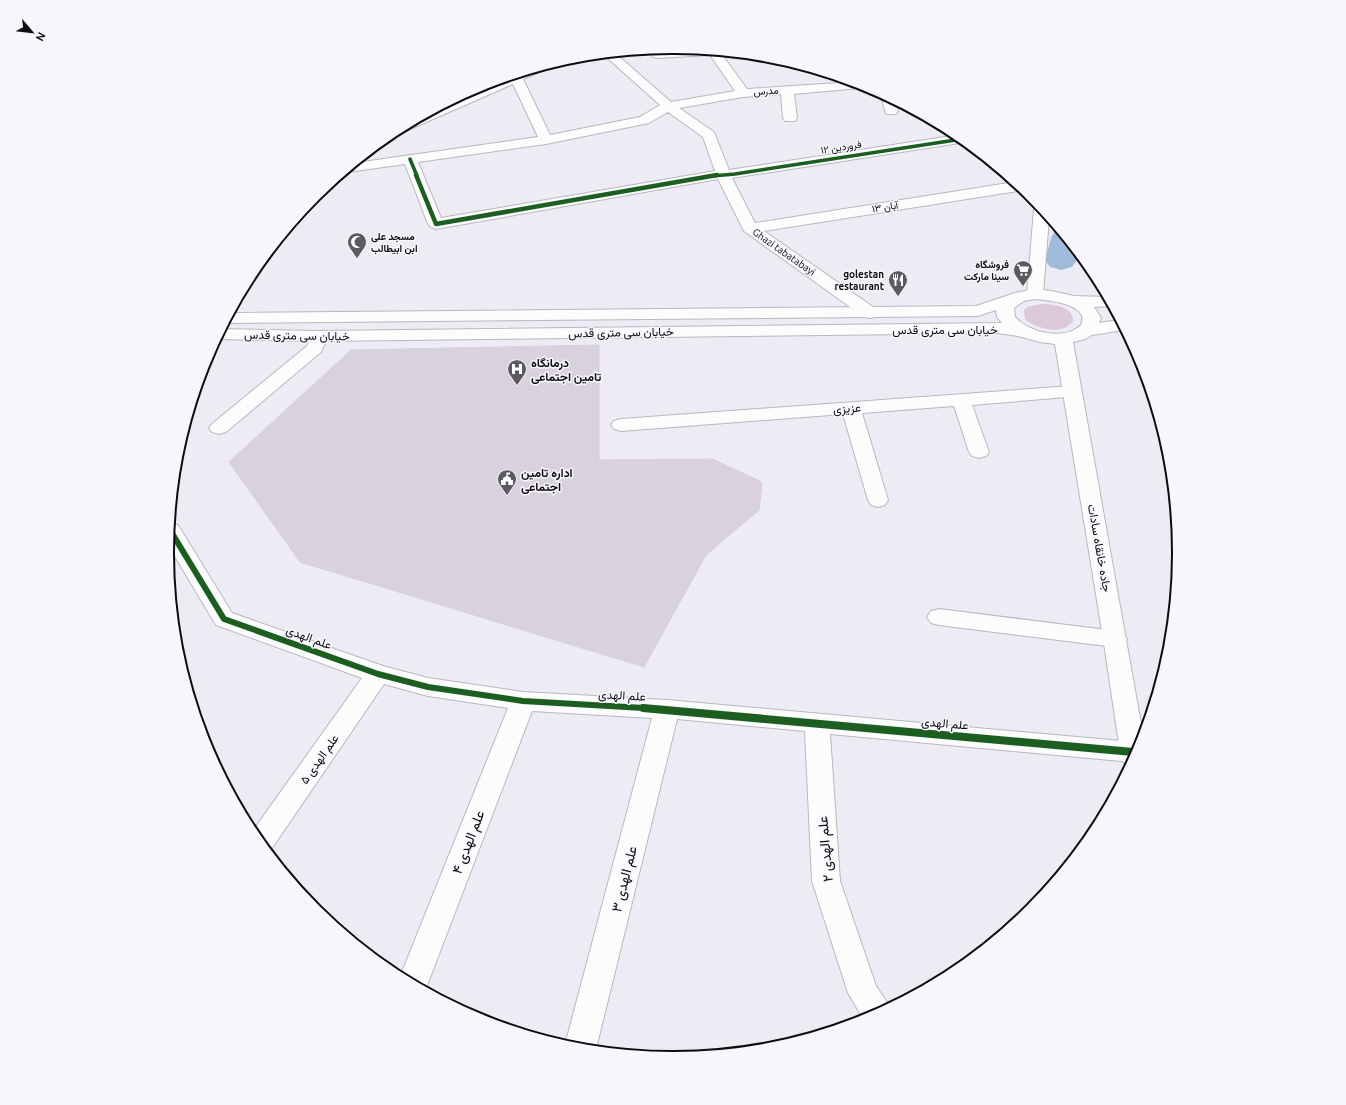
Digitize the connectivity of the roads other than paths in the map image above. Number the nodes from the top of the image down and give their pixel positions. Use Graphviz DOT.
graph roads {
  1 [pos="717,56"];
  2 [pos="613,58"];
  3 [pos="517,79"];
  4 [pos="849,86"];
  5 [pos="787,90"];
  6 [pos="743,93"];
  7 [pos="889,103"];
  8 [pos="668,106"];
  9 [pos="891,111"];
  10 [pos="790,118"];
  11 [pos="546,140"];
  12 [pos="953,140"];
  13 [pos="410,159"];
  14 [pos="358,167"];
  15 [pos="723,174"];
  16 [pos="1012,187"];
  17 [pos="1041,217"];
  18 [pos="750,228"];
  19 [pos="1035,294"];
  20 [pos="1013,299"];
  21 [pos="1074,301"];
  22 [pos="1104,302"];
  23 [pos="870,313"];
  24 [pos="415,317"];
  25 [pos="233,318"];
  26 [pos="1116,325"];
  27 [pos="1088,330"];
  28 [pos="1022,331"];
  29 [pos="225,335"];
  30 [pos="408,335"];
  31 [pos="319,336"];
  32 [pos="1063,338"];
  33 [pos="1072,392"];
  34 [pos="961,400"];
  35 [pos="851,408"];
  36 [pos="621,425"];
  37 [pos="219,428"];
  38 [pos="979,452"];
  39 [pos="878,500"];
  40 [pos="175,538"];
  41 [pos="939,617"];
  42 [pos="1115,639"];
  43 [pos="378,674"];
  44 [pos="523,701"];
  45 [pos="667,709"];
  46 [pos="817,723"];
  47 [pos="1133,746"];
  48 [pos="1129,754"];
  49 [pos="264,837"];
  50 [pos="415,979"];
  51 [pos="874,1008"];
  52 [pos="582,1042"];
  1 -- 6 [label="street"];
  2 -- 8 [label="street, Ghazi tabatabayi"];
  3 -- 11 [label="street"];
  4 -- 5 [label="street, مدرس"];
  5 -- 6 [label="street, مدرس"];
  5 -- 10 [label="street"];
  6 -- 8 [label="street, مدرس"];
  7 -- 9 [label="street"];
  8 -- 11 [label="street"];
  8 -- 15 [label="street, Ghazi tabatabayi"];
  11 -- 13 [label="street"];
  12 -- 15 [label="street, ۱۲ فروردین"];
  13 -- 14 [label="street"];
  13 -- 15 [label="street, ۱۲ فروردین"];
  15 -- 18 [label="street, Ghazi tabatabayi"];
  16 -- 18 [label="street, ۱۳ آبان"];
  17 -- 19 [label="street"];
  18 -- 23 [label="street, Ghazi tabatabayi"];
  19 -- 20 [label="street, خیابان سی متری قدس"];
  19 -- 21 [label="street, خیابان سی متری قدس"];
  20 -- 23 [label="street, خیابان سی متری قدس"];
  20 -- 28 [label="street"];
  21 -- 22 [label="street"];
  21 -- 27 [label="street"];
  23 -- 24 [label="street, خیابان سی متری قدس"];
  24 -- 25 [label="street, خیابان سی متری قدس"];
  24 -- 30 [label="street"];
  26 -- 27 [label="street"];
  27 -- 32 [label="street"];
  28 -- 30 [label="street, خیابان سی متری قدس"];
  28 -- 32 [label="street"];
  29 -- 31 [label="street, خیابان سی متری قدس"];
  30 -- 31 [label="street, خیابان سی متری قدس"];
  31 -- 37 [label="street"];
  32 -- 33 [label="street, جاده خانقاه سادات"];
  33 -- 34 [label="street, عزیزی"];
  33 -- 42 [label="street, جاده خانقاه سادات"];
  34 -- 35 [label="street, عزیزی"];
  34 -- 38 [label="street"];
  35 -- 36 [label="street, عزیزی"];
  35 -- 39 [label="street"];
  40 -- 43 [label="street, علم الهدی"];
  41 -- 42 [label="street"];
  42 -- 47 [label="street, جاده خانقاه سادات"];
  43 -- 44 [label="street, علم الهدی"];
  43 -- 49 [label="street, علم الهدی ۵"];
  44 -- 45 [label="street, علم الهدی"];
  44 -- 50 [label="street, علم الهدی ۴"];
  45 -- 46 [label="street, علم الهدی"];
  45 -- 52 [label="street, علم الهدی ۳"];
  46 -- 48 [label="street, علم الهدی"];
  46 -- 51 [label="street, علم الهدی ۲"];
}
